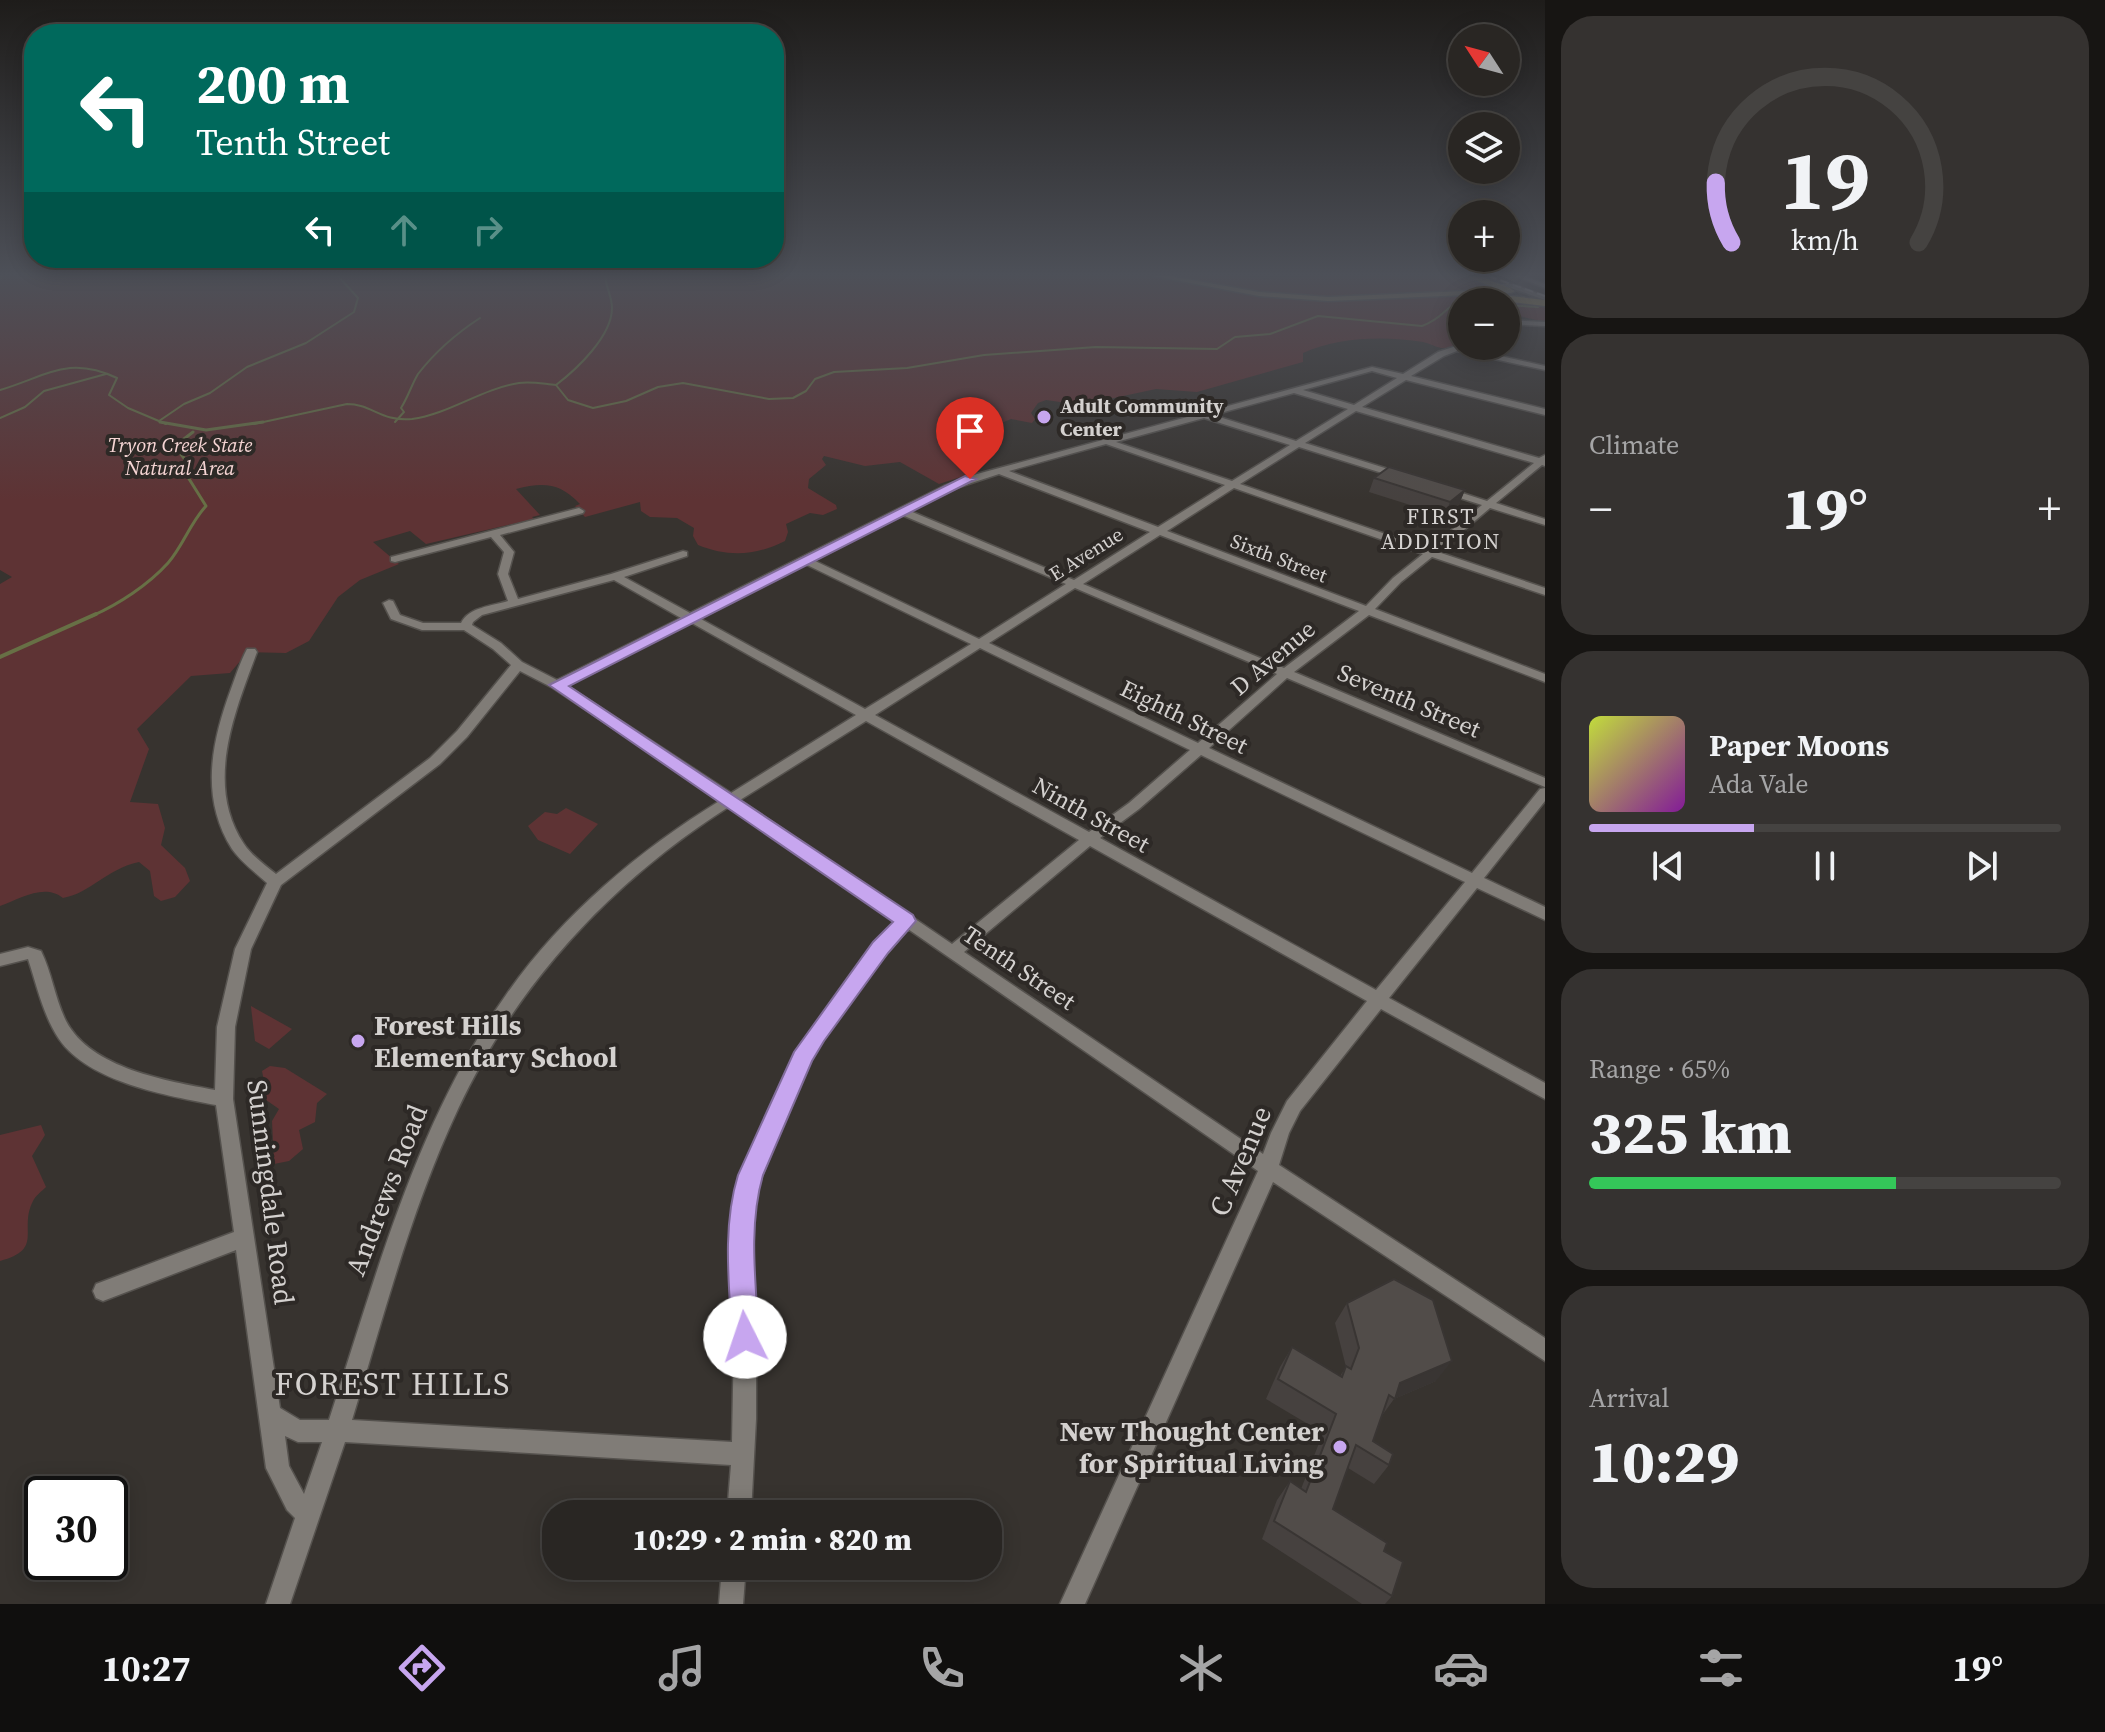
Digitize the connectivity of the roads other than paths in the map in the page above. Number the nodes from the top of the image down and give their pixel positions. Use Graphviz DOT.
graph roads {
  1 [pos="1448,352"];
  2 [pos="1513,360"];
  3 [pos="1545,368"];
  4 [pos="1407,376"];
  5 [pos="1296,391"];
  6 [pos="1355,408"];
  7 [pos="1545,412"];
  8 [pos="1206,416"];
  9 [pos="1108,442"];
  10 [pos="1298,444"];
  11 [pos="1544,461"];
  12 [pos="999,471"];
  13 [pos="1418,482"];
  14 [pos="1232,485"];
  15 [pos="1432,486"];
  16 [pos="1490,504"];
  17 [pos="579,511"];
  18 [pos="902,511"];
  19 [pos="1545,522"];
  20 [pos="1159,531"];
  21 [pos="493,533"];
  22 [pos="1430,553"];
  23 [pos="683,554"];
  24 [pos="395,559"];
  25 [pos="805,560"];
  26 [pos="615,576"];
  27 [pos="1075,584"];
  28 [pos="1545,592"];
  29 [pos="514,602"];
  30 [pos="389,603"];
  31 [pos="1367,611"];
  32 [pos="689,618"];
  33 [pos="466,626"];
  34 [pos="980,644"];
  35 [pos="251,652"];
  36 [pos="518,665"];
  37 [pos="1287,674"];
  38 [pos="1545,678"];
  39 [pos="557,685"];
  40 [pos="866,715"];
  41 [pos="1201,749"];
  42 [pos="1545,783"];
  43 [pos="1545,792"];
  44 [pos="730,801"];
  45 [pos="1089,839"];
  46 [pos="1474,880"];
  47 [pos="275,882"];
  48 [pos="1545,914"];
  49 [pos="906,921"];
  50 [pos="953,952"];
  51 [pos="0,960"];
  52 [pos="1379,1000"];
  53 [pos="1545,1092"];
  54 [pos="224,1099"];
  55 [pos="1268,1168"];
  56 [pos="245,1237"];
  57 [pos="103,1291"];
  58 [pos="1545,1350"];
  59 [pos="270,1414"];
  60 [pos="337,1430"];
  61 [pos="742,1454"];
  62 [pos="740,1500"];
  63 [pos="307,1513"];
  64 [pos="733,1580"];
  65 [pos="278,1604"];
  66 [pos="731,1604"];
  67 [pos="1072,1604"];
  1 -- 4 [label="street, E Avenue"];
  2 -- 3 [label="street"];
  4 -- 5 [label="street"];
  4 -- 6 [label="street, E Avenue"];
  4 -- 7 [label="street"];
  5 -- 6 [label="street"];
  5 -- 8 [label="street"];
  6 -- 10 [label="street, E Avenue"];
  6 -- 11 [label="street"];
  8 -- 9 [label="street"];
  8 -- 10 [label="street"];
  9 -- 12 [label="street"];
  9 -- 14 [label="street"];
  10 -- 13 [label="street"];
  10 -- 14 [label="street, E Avenue"];
  11 -- 16 [label="street, D Avenue"];
  12 -- 18 [label="street"];
  12 -- 20 [label="street, Sixth Street"];
  14 -- 20 [label="street, E Avenue"];
  14 -- 22 [label="street"];
  15 -- 16 [label="street"];
  16 -- 19 [label="street"];
  16 -- 22 [label="street, D Avenue"];
  17 -- 21 [label="street"];
  18 -- 25 [label="street"];
  18 -- 27 [label="street, Seventh Street"];
  20 -- 27 [label="street, E Avenue"];
  20 -- 31 [label="street, Sixth Street"];
  21 -- 24 [label="street"];
  21 -- 29 [label="street"];
  22 -- 28 [label="street"];
  22 -- 31 [label="street, D Avenue"];
  23 -- 26 [label="street"];
  25 -- 32 [label="street"];
  25 -- 34 [label="street, Eighth Street"];
  26 -- 29 [label="street"];
  26 -- 32 [label="street, Ninth Street"];
  27 -- 34 [label="street, E Avenue"];
  27 -- 37 [label="street, Seventh Street"];
  29 -- 33 [label="street"];
  30 -- 33 [label="street"];
  31 -- 37 [label="street, D Avenue"];
  31 -- 38 [label="street, Sixth Street"];
  32 -- 39 [label="street"];
  32 -- 40 [label="street, Ninth Street"];
  33 -- 36 [label="street, Tenth Street"];
  34 -- 40 [label="street, E Avenue"];
  34 -- 41 [label="street, Eighth Street"];
  35 -- 47 [label="street"];
  36 -- 39 [label="street, Tenth Street"];
  36 -- 47 [label="street, Sunningdale Road"];
  37 -- 41 [label="street, D Avenue"];
  37 -- 42 [label="street, Seventh Street"];
  39 -- 44 [label="street, Tenth Street"];
  40 -- 44 [label="street, E Avenue"];
  40 -- 45 [label="street, Ninth Street"];
  41 -- 45 [label="street, D Avenue"];
  41 -- 46 [label="street, Eighth Street"];
  43 -- 46 [label="street, C Avenue"];
  44 -- 49 [label="street, Tenth Street"];
  44 -- 60 [label="street, Andrews Road"];
  45 -- 50 [label="street, D Avenue"];
  45 -- 52 [label="street, Ninth Street"];
  46 -- 48 [label="street, Eighth Street"];
  46 -- 52 [label="street, C Avenue"];
  47 -- 54 [label="street, Sunningdale Road"];
  49 -- 50 [label="street, Tenth Street"];
  49 -- 61 [label="street"];
  50 -- 55 [label="street, Tenth Street"];
  51 -- 54 [label="street"];
  52 -- 53 [label="street, Ninth Street"];
  52 -- 55 [label="street, C Avenue"];
  54 -- 56 [label="street, Sunningdale Road"];
  55 -- 58 [label="street, Tenth Street"];
  55 -- 67 [label="street, C Avenue"];
  56 -- 57 [label="street"];
  56 -- 59 [label="street, Sunningdale Road"];
  59 -- 60 [label="street"];
  59 -- 63 [label="street, Sunningdale Road"];
  60 -- 61 [label="street"];
  60 -- 63 [label="street, Andrews Road"];
  61 -- 62 [label="street"];
  63 -- 65 [label="street, Andrews Road"];
  64 -- 66 [label="street"];
}
